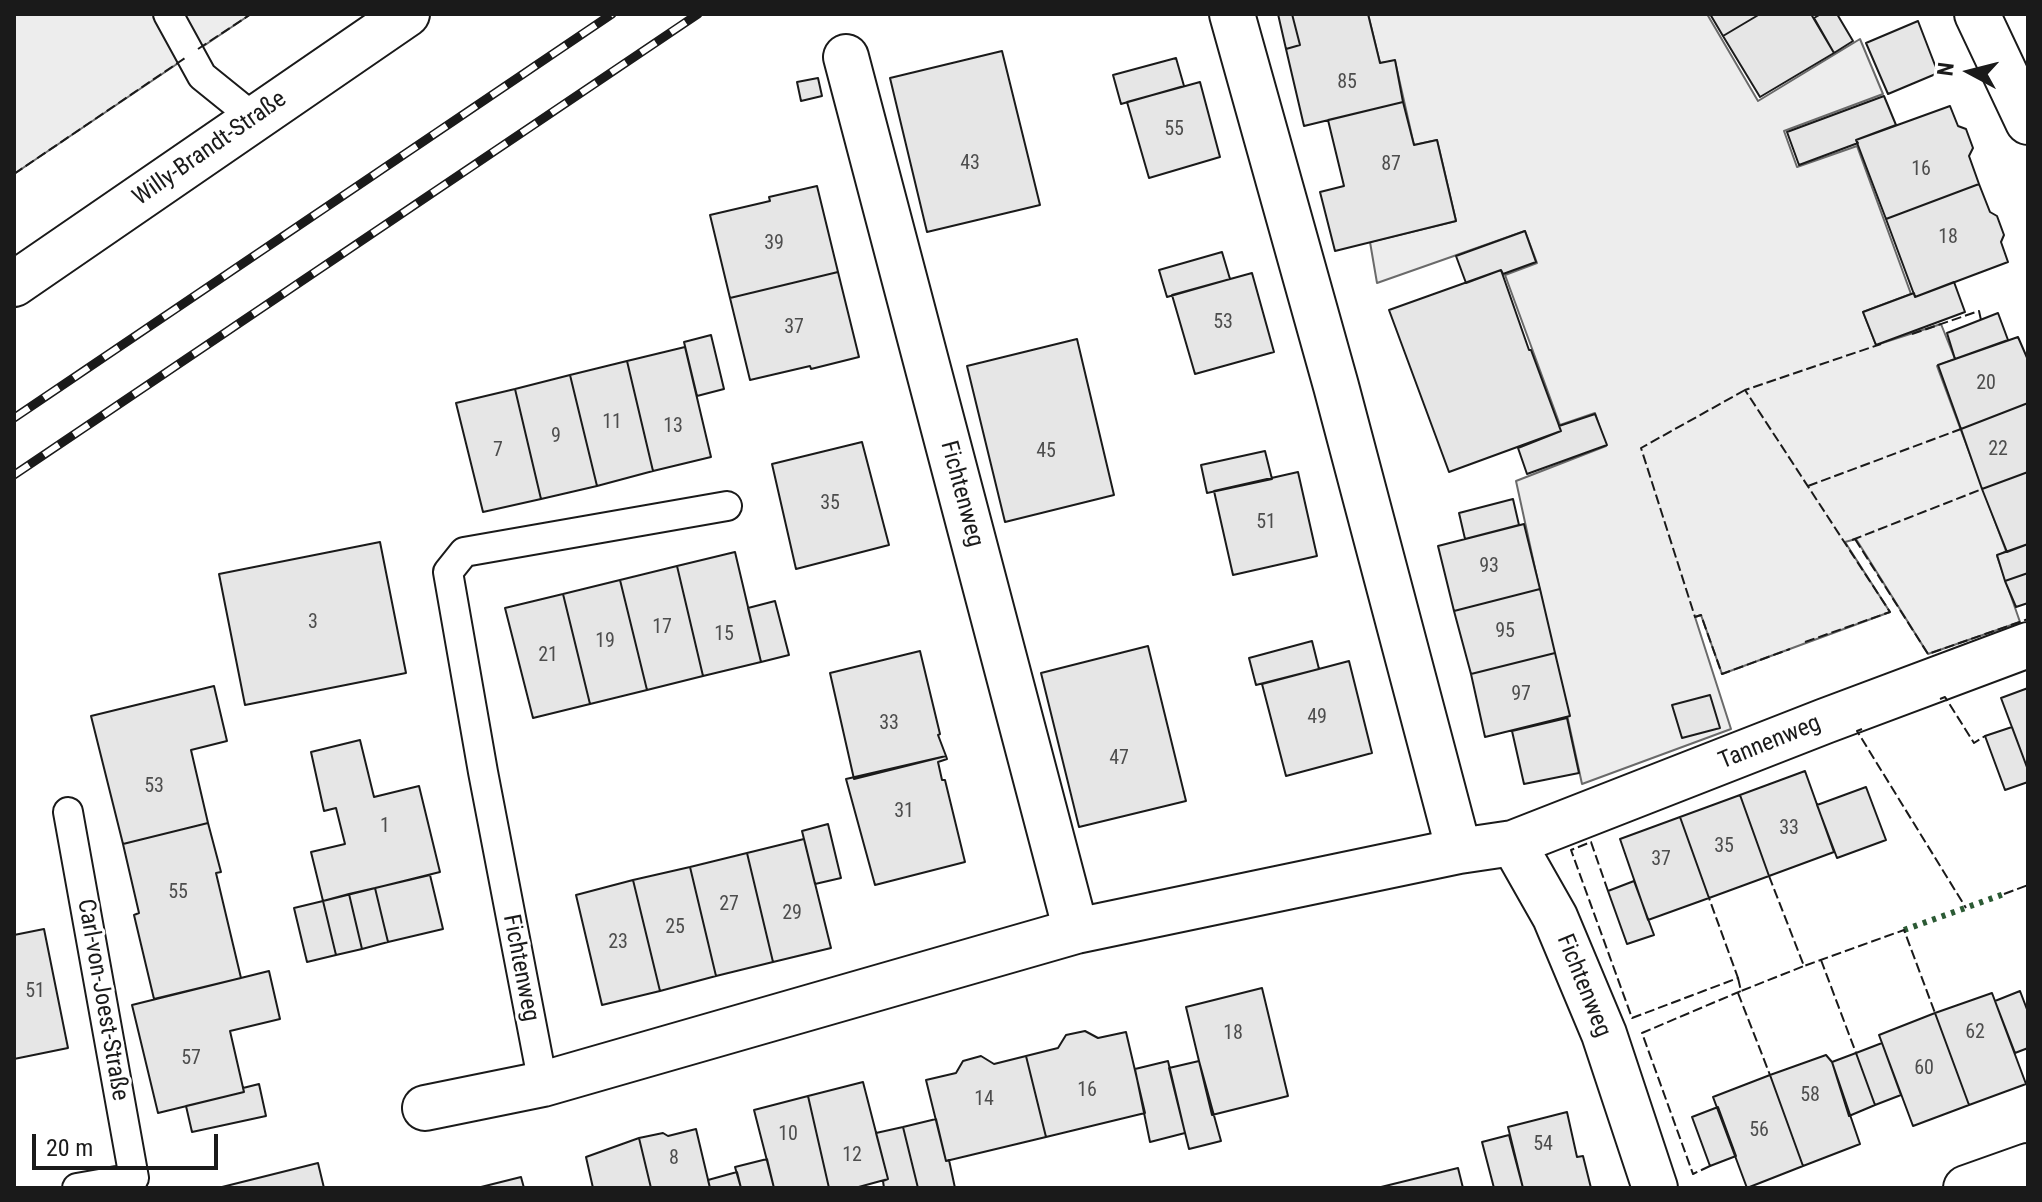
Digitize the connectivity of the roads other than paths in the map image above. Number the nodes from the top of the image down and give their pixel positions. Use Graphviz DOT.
graph roads {
  1 [pos="168,14"];
  2 [pos="407,14"];
  3 [pos="1232,14"];
  4 [pos="1977,14"];
  5 [pos="846,57"];
  6 [pos="254,118"];
  7 [pos="2028,122"];
  8 [pos="14,284"];
  9 [pos="727,506"];
  10 [pos="2028,645"];
  11 [pos="68,812"];
  12 [pos="1513,843"];
  13 [pos="1459,851"];
  14 [pos="1076,931"];
  15 [pos="543,1084"];
  16 [pos="425,1108"];
  17 [pos="2028,1166"];
  18 [pos="77,1188"];
  19 [pos="1655,1188"];
  20 [pos="1966,1188"];
  1 -- 6 [label="lane"];
  2 -- 6 [label="street, Willy-Brandt-Straße"];
  3 -- 13 [label="street"];
  4 -- 7 [label="street"];
  5 -- 14 [label="street, Fichtenweg"];
  6 -- 8 [label="street, Willy-Brandt-Straße"];
  9 -- 15 [label="lane, Fichtenweg"];
  10 -- 12 [label="street, Tannenweg"];
  11 -- 18 [label="lane, Carl-von-Joest-Straße"];
  12 -- 13 [label="street"];
  12 -- 19 [label="street, Fichtenweg"];
  13 -- 14 [label="street"];
  14 -- 15 [label="street"];
  15 -- 16 [label="street"];
  17 -- 20 [label="street"];
}
